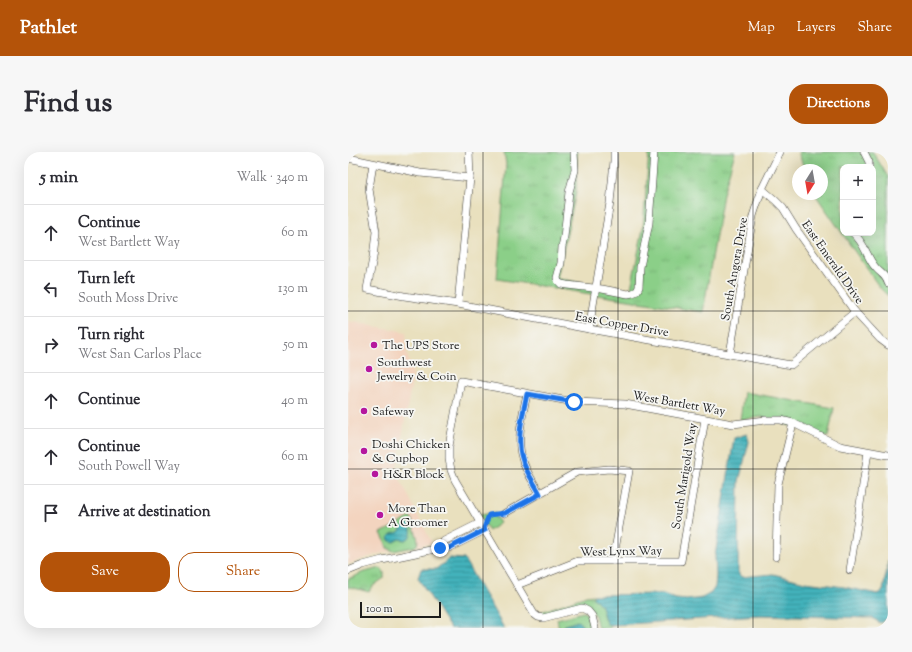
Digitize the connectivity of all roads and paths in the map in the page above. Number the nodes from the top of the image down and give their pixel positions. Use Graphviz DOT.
graph roads {
  1 [pos="469,152"];
  2 [pos="574,152"];
  3 [pos="614,152"];
  4 [pos="654,152"];
  5 [pos="780,152"];
  6 [pos="864,152"];
  7 [pos="348,158"];
  8 [pos="373,164"];
  9 [pos="869,164"];
  10 [pos="470,178"];
  11 [pos="762,189"];
  12 [pos="856,236"];
  13 [pos="888,283"];
  14 [pos="596,289"];
  15 [pos="458,304"];
  16 [pos="855,312"];
  17 [pos="589,329"];
  18 [pos="888,345"];
  19 [pos="730,354"];
  20 [pos="527,394"];
  21 [pos="704,419"];
  22 [pos="793,423"];
  23 [pos="868,452"];
  24 [pos="888,455"];
  25 [pos="540,494"];
  26 [pos="505,513"];
  27 [pos="483,527"];
  28 [pos="776,557"];
  29 [pos="614,561"];
  30 [pos="681,561"];
  31 [pos="850,570"];
  32 [pos="348,571"];
  33 [pos="517,585"];
  34 [pos="595,628"];
  1 -- 10 [label="street"];
  2 -- 14 [label="street"];
  3 -- 14 [label="street"];
  4 -- 14 [label="street"];
  5 -- 11 [label="street, South Angora Drive"];
  6 -- 9 [label="street"];
  7 -- 8 [label="street"];
  8 -- 10 [label="street"];
  8 -- 15 [label="street, East Copper Drive"];
  10 -- 15 [label="street"];
  11 -- 16 [label="street, East Emerald Drive"];
  11 -- 19 [label="street, South Angora Drive"];
  12 -- 13 [label="street"];
  14 -- 17 [label="street"];
  15 -- 17 [label="street, East Copper Drive"];
  16 -- 18 [label="street, East Emerald Drive"];
  16 -- 19 [label="street, East Copper Drive"];
  17 -- 19 [label="street, East Copper Drive"];
  20 -- 21 [label="street, West Bartlett Way"];
  20 -- 25 [label="street"];
  20 -- 27 [label="street, West Bartlett Way"];
  21 -- 22 [label="street, West Bartlett Way"];
  21 -- 30 [label="street, South Marigold Way"];
  22 -- 23 [label="street, West Bartlett Way"];
  22 -- 28 [label="street"];
  23 -- 24 [label="street, West Bartlett Way"];
  23 -- 31 [label="street"];
  25 -- 26 [label="street"];
  25 -- 29 [label="street"];
  26 -- 27 [label="path"];
  27 -- 32 [label="street"];
  27 -- 33 [label="street"];
  29 -- 30 [label="street, West Lynx Way"];
  29 -- 33 [label="street, West Lynx Way"];
  33 -- 34 [label="street"];
}
